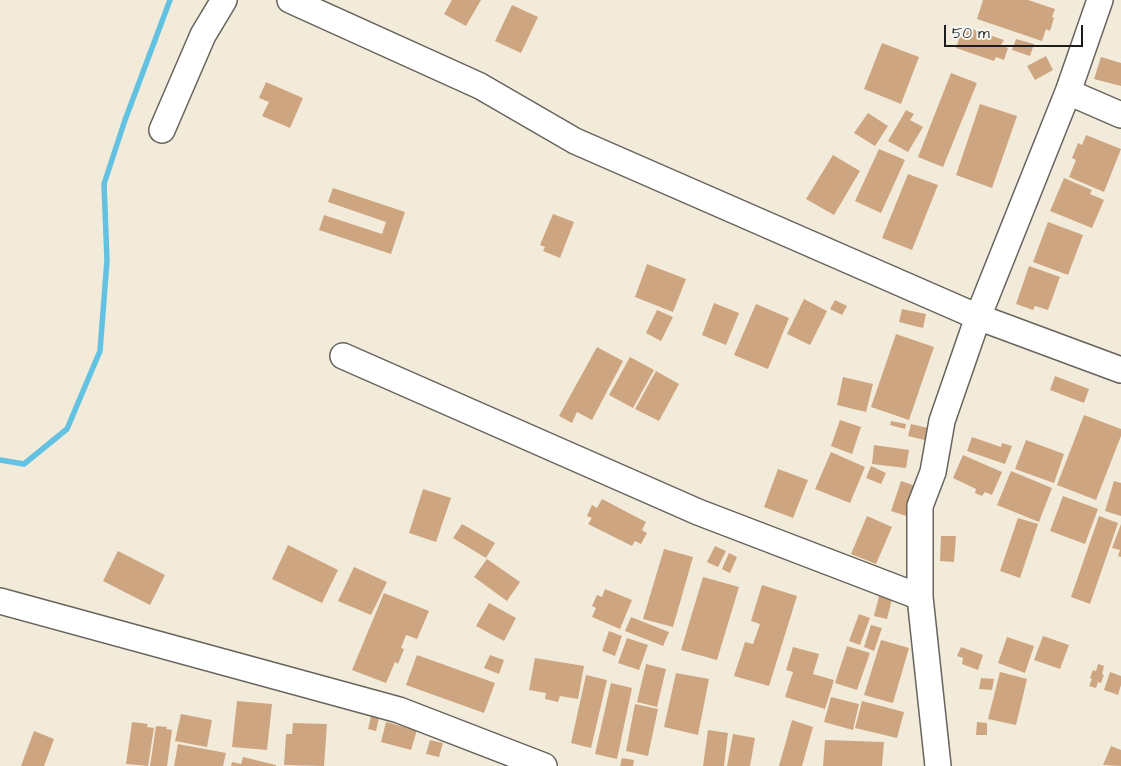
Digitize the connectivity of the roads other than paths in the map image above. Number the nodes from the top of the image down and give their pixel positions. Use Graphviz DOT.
graph roads {
  1 [pos="224,0"];
  2 [pos="290,0"];
  3 [pos="1100,0"];
  4 [pos="1068,92"];
  5 [pos="1121,114"];
  6 [pos="162,130"];
  7 [pos="978,316"];
  8 [pos="343,356"];
  9 [pos="1121,370"];
  10 [pos="920,597"];
  11 [pos="0,601"];
  12 [pos="544,766"];
  13 [pos="938,766"];
  1 -- 6 [label="street"];
  2 -- 7 [label="street"];
  3 -- 4 [label="street"];
  4 -- 5 [label="street"];
  4 -- 7 [label="street"];
  7 -- 9 [label="street"];
  7 -- 10 [label="street"];
  8 -- 10 [label="street"];
  10 -- 13 [label="street"];
  11 -- 12 [label="street"];
}
